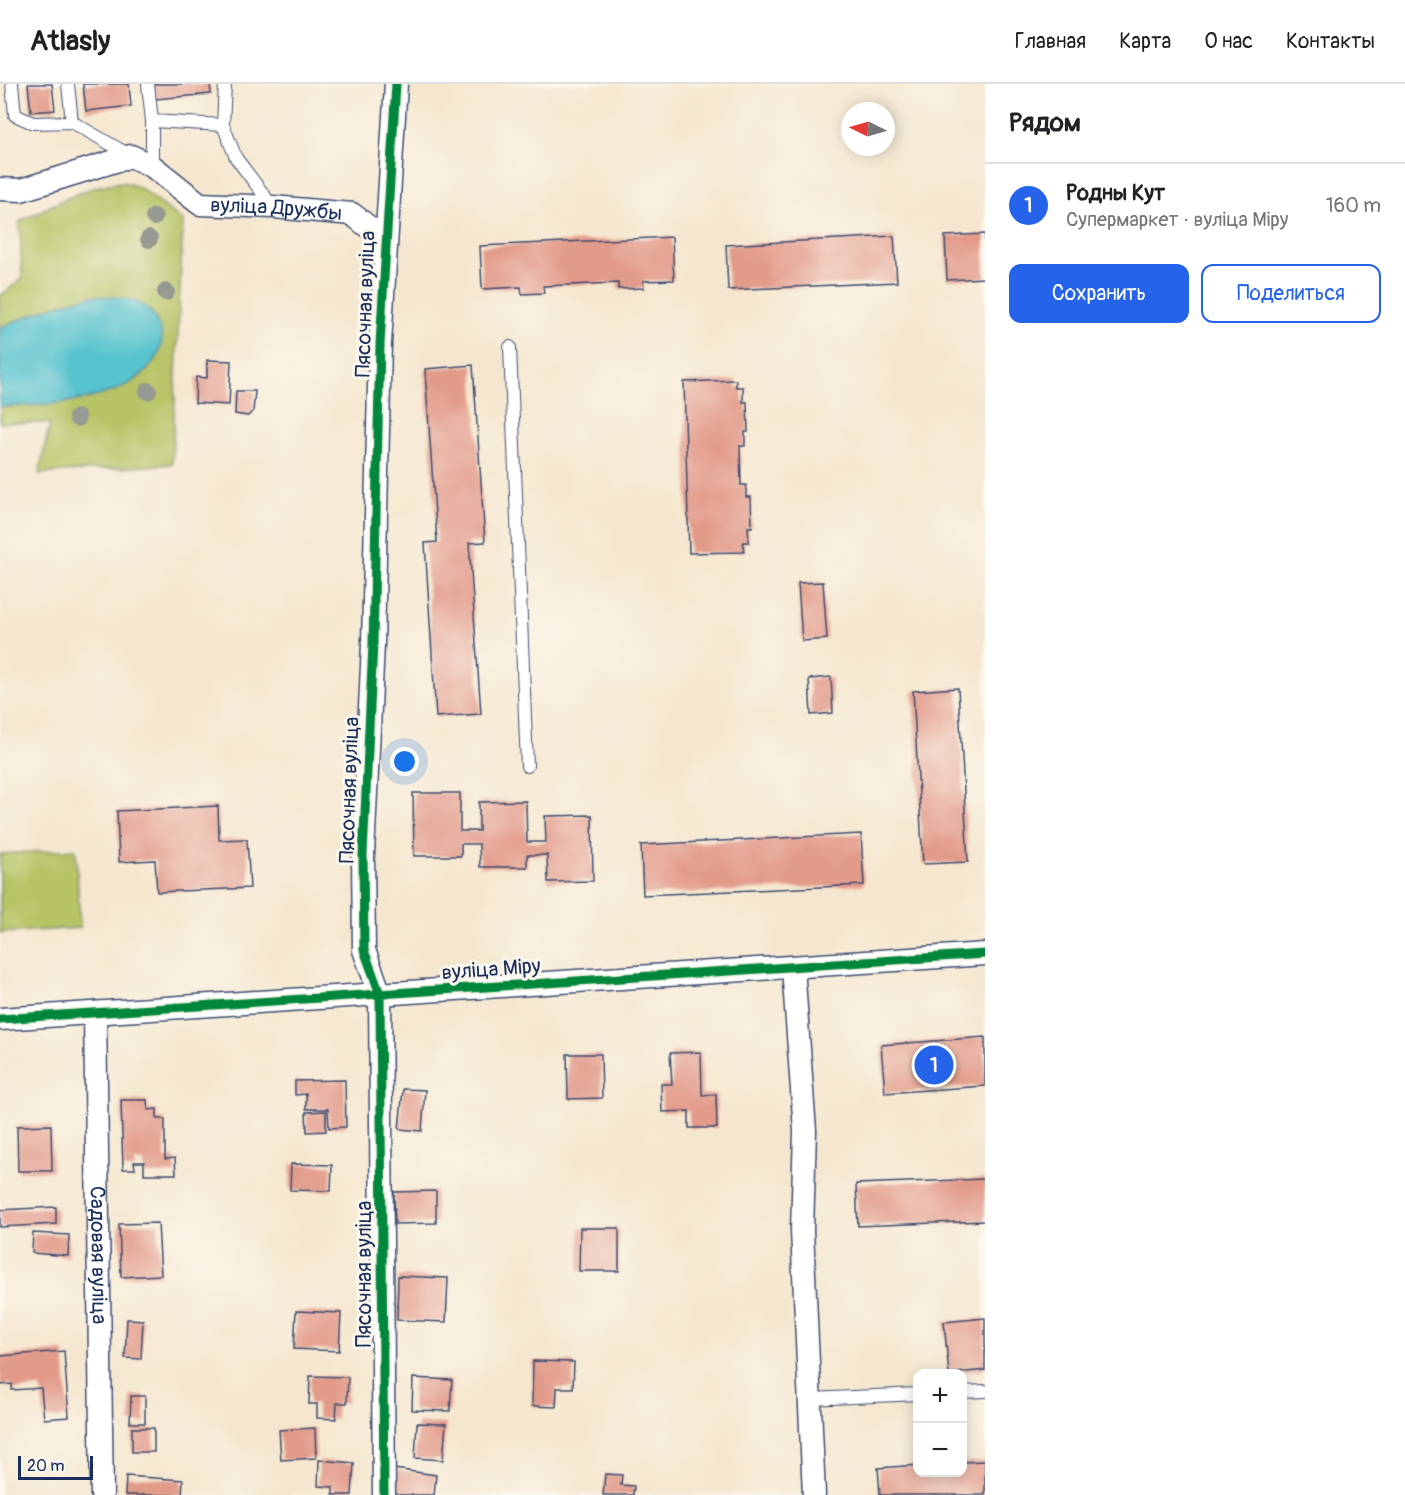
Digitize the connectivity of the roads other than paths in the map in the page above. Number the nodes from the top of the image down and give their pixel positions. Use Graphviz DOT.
graph roads {
  1 [pos="12,84"];
  2 [pos="68,84"];
  3 [pos="147,84"];
  4 [pos="225,84"];
  5 [pos="396,84"];
  6 [pos="152,121"];
  7 [pos="72,122"];
  8 [pos="224,125"];
  9 [pos="131,156"];
  10 [pos="152,166"];
  11 [pos="0,189"];
  12 [pos="273,207"];
  13 [pos="385,240"];
  14 [pos="510,347"];
  15 [pos="527,766"];
  16 [pos="985,954"];
  17 [pos="793,967"];
  18 [pos="380,994"];
  19 [pos="95,1013"];
  20 [pos="0,1019"];
  21 [pos="985,1391"];
  22 [pos="967,1392"];
  23 [pos="913,1394"];
  24 [pos="810,1400"];
  25 [pos="102,1495"];
  26 [pos="384,1495"];
  27 [pos="814,1495"];
  1 -- 7 [label="lane"];
  2 -- 7 [label="lane"];
  3 -- 6 [label="lane"];
  4 -- 8 [label="lane"];
  5 -- 13 [label="street, Пясочная вуліца"];
  6 -- 8 [label="lane"];
  6 -- 10 [label="lane"];
  7 -- 9 [label="lane"];
  8 -- 12 [label="lane"];
  9 -- 10 [label="street, вуліца Дружбы"];
  9 -- 11 [label="street"];
  10 -- 12 [label="street, вуліца Дружбы"];
  12 -- 13 [label="street, вуліца Дружбы"];
  13 -- 18 [label="street, Пясочная вуліца"];
  14 -- 15 [label="lane"];
  16 -- 17 [label="street, вуліца Міру"];
  17 -- 18 [label="street, вуліца Міру"];
  17 -- 24 [label="street"];
  18 -- 19 [label="street, вуліца Міру"];
  18 -- 26 [label="street, Пясочная вуліца"];
  19 -- 20 [label="street, вуліца Міру"];
  19 -- 25 [label="street, Садовая вуліца"];
  21 -- 22 [label="lane"];
  23 -- 24 [label="lane"];
  24 -- 27 [label="street"];
}
